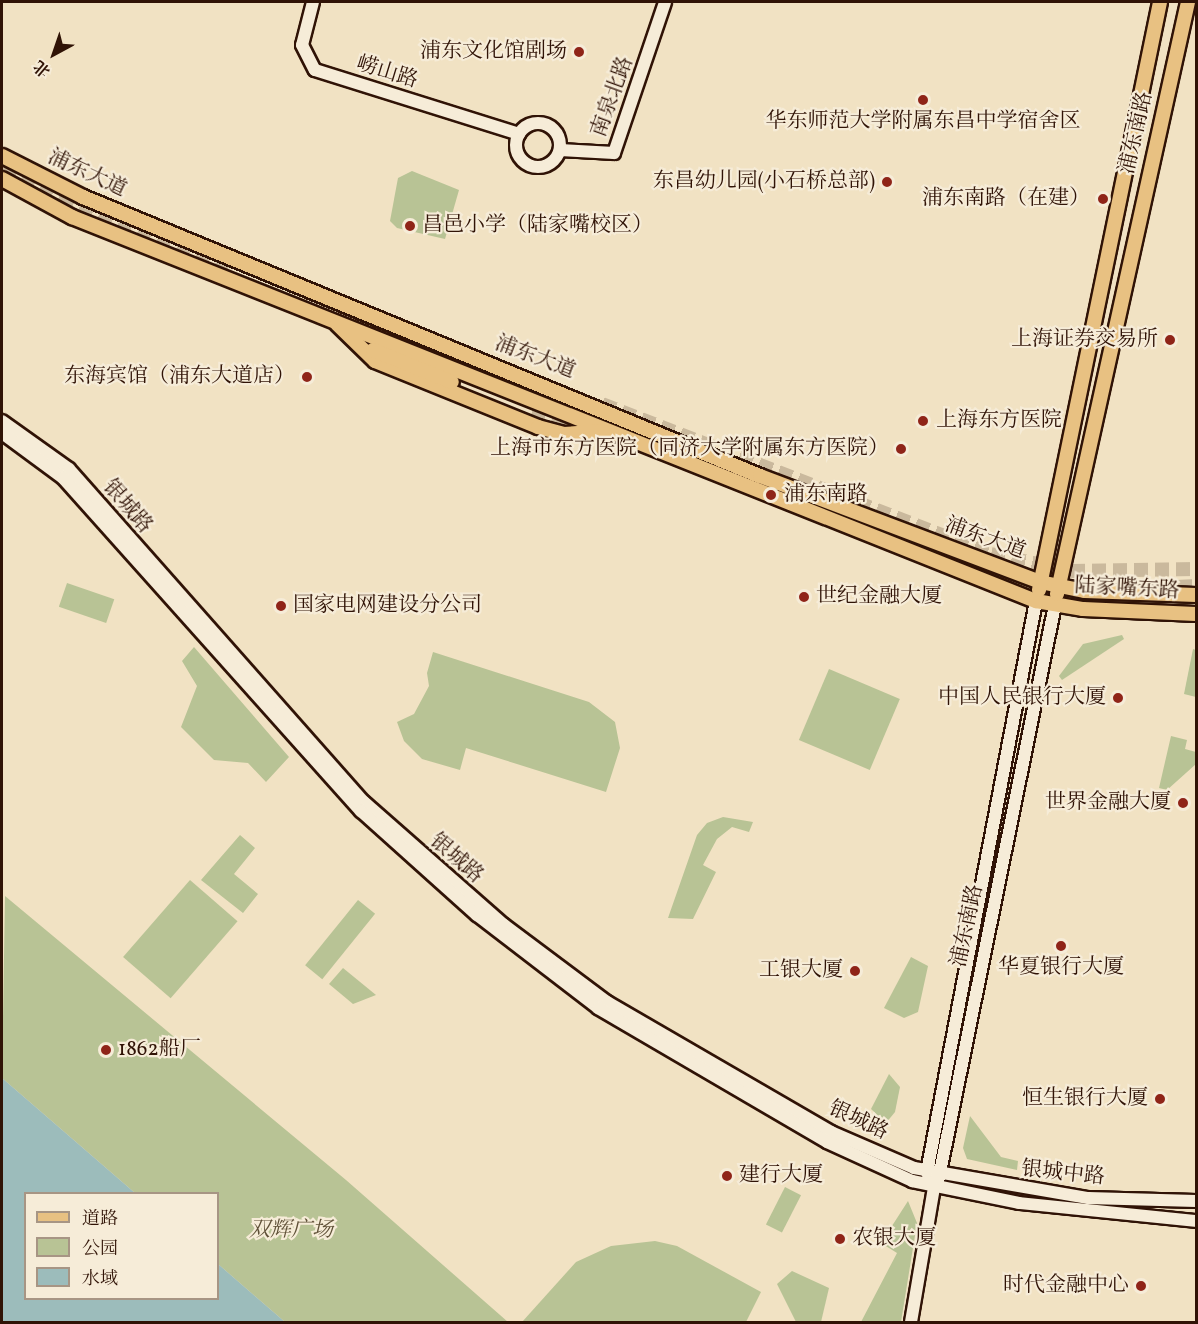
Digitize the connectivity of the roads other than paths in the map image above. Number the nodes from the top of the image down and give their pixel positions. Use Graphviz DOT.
graph roads {
  1 [pos="313,2"];
  2 [pos="665,2"];
  3 [pos="1160,2"];
  4 [pos="1188,2"];
  5 [pos="519,134"];
  6 [pos="560,150"];
  7 [pos="2,156"];
  8 [pos="2,179"];
  9 [pos="333,320"];
  10 [pos="531,415"];
  11 [pos="2,421"];
  12 [pos="605,431"];
  13 [pos="2,433"];
  14 [pos="1041,582"];
  15 [pos="1059,586"];
  16 [pos="1197,595"];
  17 [pos="1036,601"];
  18 [pos="1055,605"];
  19 [pos="1197,614"];
  20 [pos="927,1172"];
  21 [pos="944,1176"];
  22 [pos="934,1188"];
  23 [pos="1197,1201"];
  24 [pos="1197,1221"];
  25 [pos="911,1323"];
  1 -- 5 [label="main road, 崂山路"];
  2 -- 6 [label="main road, 南泉北路"];
  3 -- 14 [label="main road, 浦东南路"];
  4 -- 15 [label="main road, 浦东南路"];
  5 -- 6 [label="main road"];
  5 -- 6 [label="main road"];
  7 -- 14 [label="main road, 浦东大道"];
  8 -- 9 [label="main road, 浦东大道"];
  9 -- 10 [label="main road"];
  9 -- 12 [label="main road, 浦东大道"];
  9 -- 12 [label="main road"];
  11 -- 20 [label="main road, 银城路"];
  12 -- 17 [label="main road, 浦东大道"];
  13 -- 22 [label="main road, 银城路"];
  14 -- 15 [label="main road, 浦东大道"];
  14 -- 17 [label="main road, 浦东南路"];
  15 -- 16 [label="main road, 陆家嘴东路"];
  15 -- 18 [label="main road, 浦东南路"];
  17 -- 18 [label="main road, 浦东大道"];
  17 -- 20 [label="main road, 浦东南路"];
  18 -- 19 [label="main road, 陆家嘴东路"];
  18 -- 21 [label="main road, 浦东南路"];
  20 -- 21 [label="main road, 银城中路"];
  20 -- 22 [label="main road"];
  21 -- 22 [label="main road"];
  21 -- 23 [label="main road, 银城中路"];
  22 -- 24 [label="main road, 银城中路"];
  22 -- 25 [label="main road"];
}
